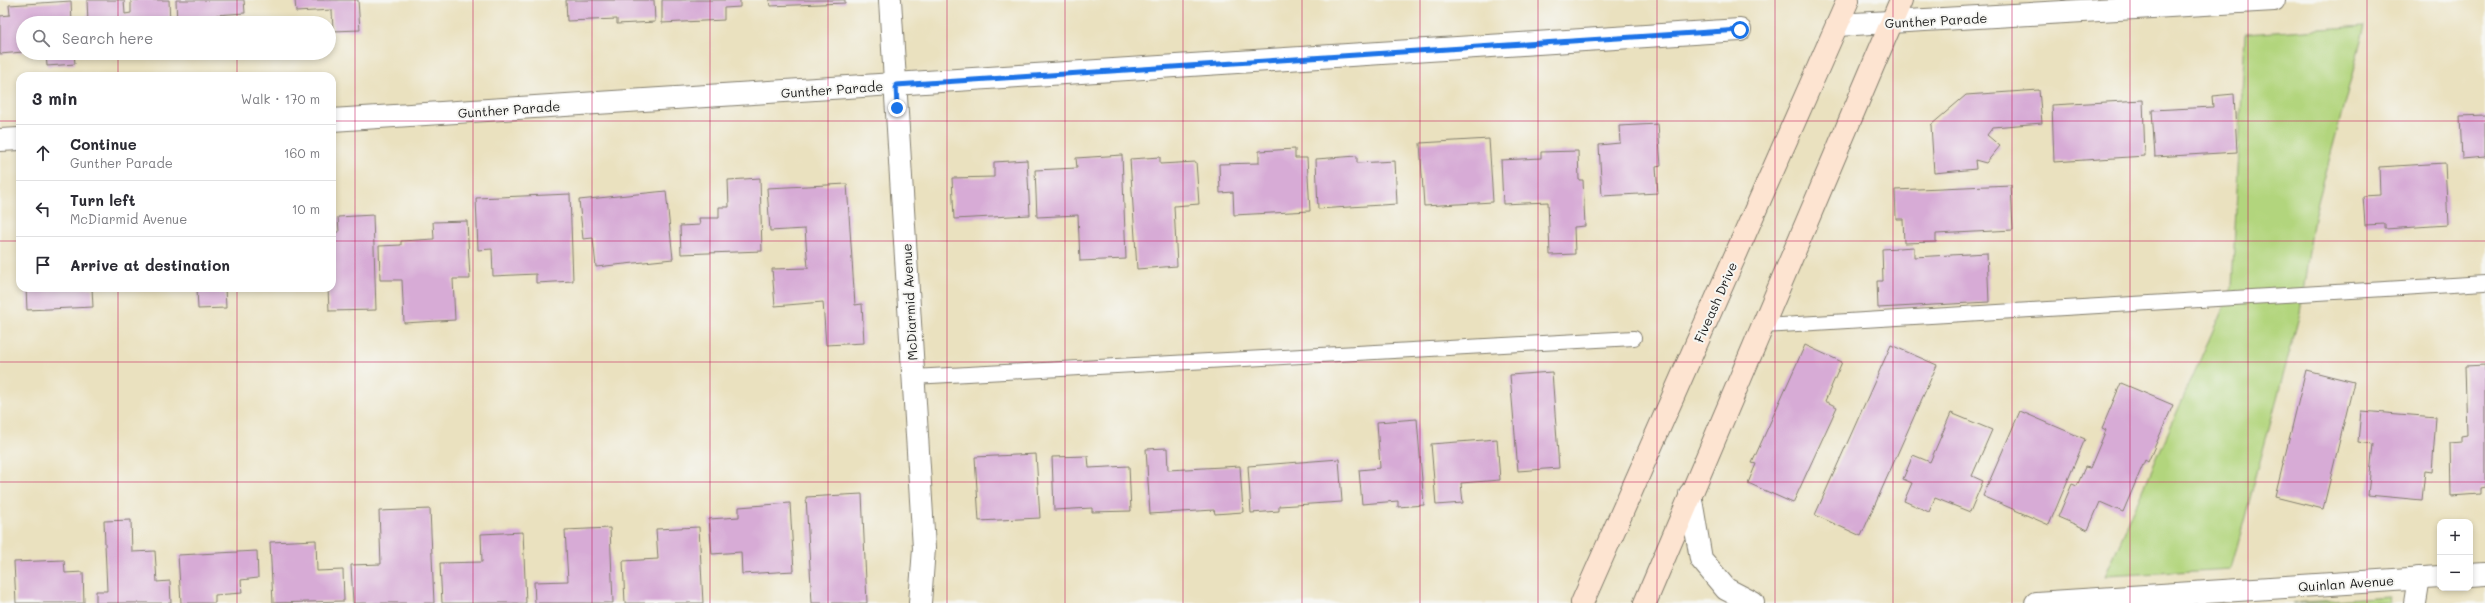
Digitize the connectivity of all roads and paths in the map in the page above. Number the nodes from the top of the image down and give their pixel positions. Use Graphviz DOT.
graph roads {
  1 [pos="890,0"];
  2 [pos="1848,0"];
  3 [pos="1901,0"];
  4 [pos="2274,0"];
  5 [pos="1890,23"];
  6 [pos="1837,25"];
  7 [pos="1740,30"];
  8 [pos="896,85"];
  9 [pos="336,120"];
  10 [pos="16,139"];
  11 [pos="0,140"];
  12 [pos="2485,283"];
  13 [pos="1763,326"];
  14 [pos="1634,338"];
  15 [pos="914,377"];
  16 [pos="1690,494"];
  17 [pos="2485,574"];
  18 [pos="2473,575"];
  19 [pos="2430,578"];
  20 [pos="920,603"];
  21 [pos="1582,603"];
  22 [pos="1645,603"];
  23 [pos="1753,603"];
  24 [pos="2036,603"];
  25 [pos="2415,603"];
  1 -- 8 [label="street, McDiarmid Avenue"];
  2 -- 6 [label="main road, Fiveash Drive"];
  3 -- 5 [label="main road"];
  4 -- 5 [label="street, Gunther Parade"];
  5 -- 6 [label="street, Gunther Parade"];
  5 -- 13 [label="main road"];
  6 -- 21 [label="main road, Fiveash Drive"];
  7 -- 8 [label="street, Gunther Parade"];
  8 -- 9 [label="street, Gunther Parade"];
  8 -- 15 [label="street, McDiarmid Avenue"];
  10 -- 11 [label="street"];
  12 -- 13 [label="lane"];
  13 -- 16 [label="main road"];
  14 -- 15 [label="lane"];
  15 -- 20 [label="street, McDiarmid Avenue"];
  16 -- 22 [label="main road"];
  16 -- 23 [label="street"];
  17 -- 18 [label="street"];
  19 -- 24 [label="street, Quinlan Avenue"];
  19 -- 25 [label="street"];
}
